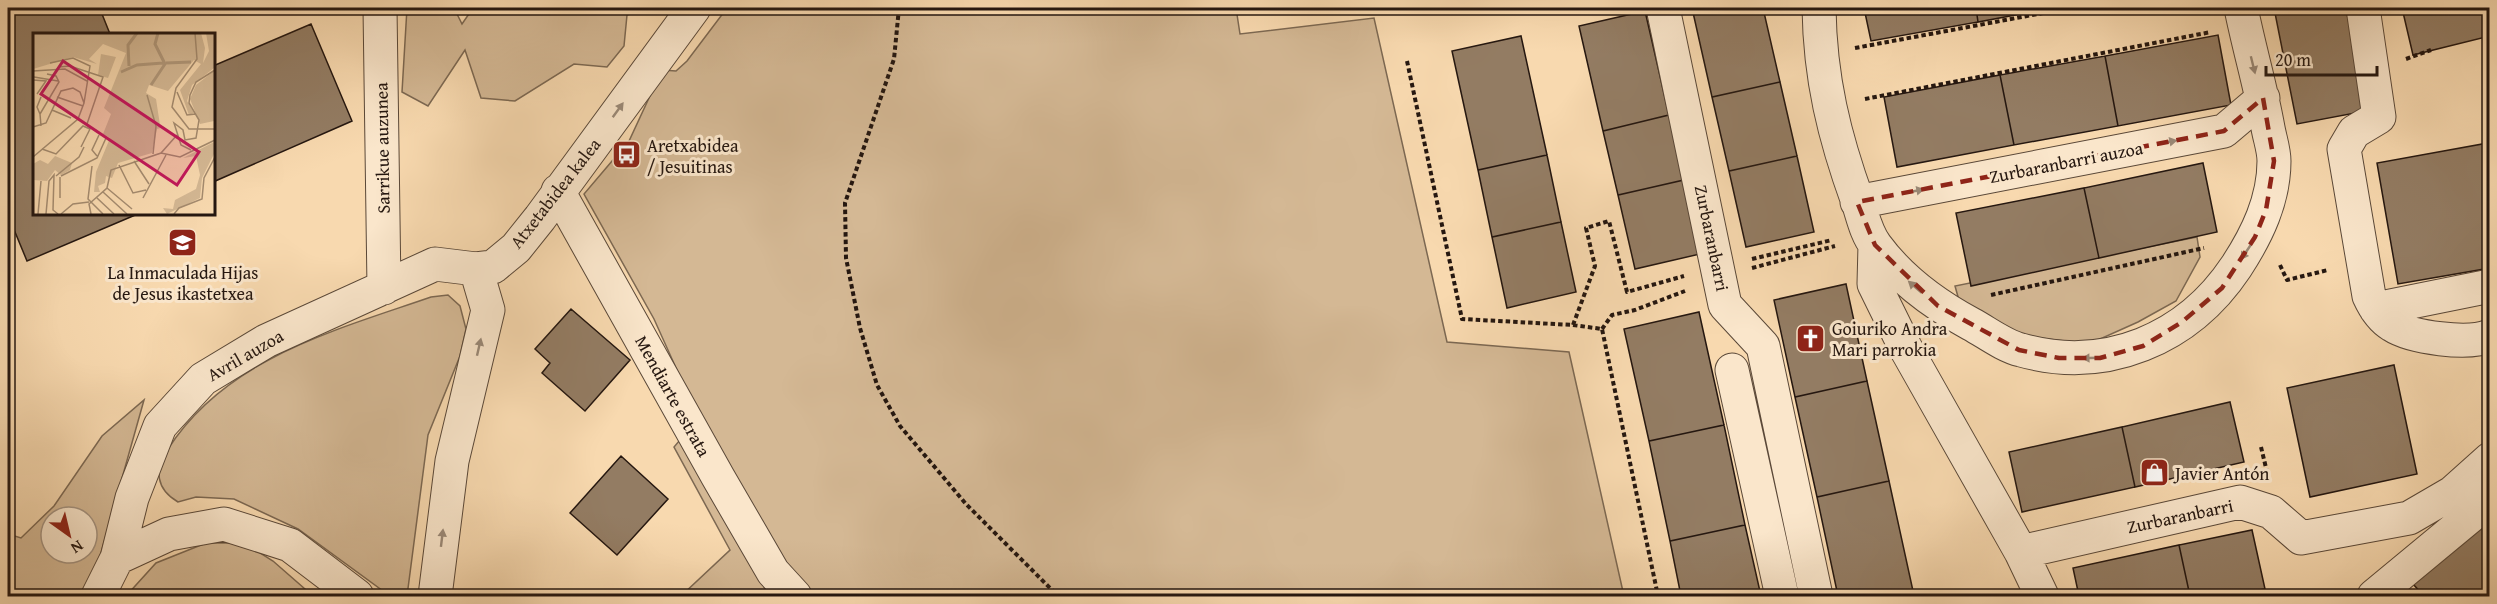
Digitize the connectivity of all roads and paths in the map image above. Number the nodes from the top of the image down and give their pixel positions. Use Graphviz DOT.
graph roads {
  1 [pos="380,8"];
  2 [pos="694,8"];
  3 [pos="899,8"];
  4 [pos="1663,8"];
  5 [pos="1819,8"];
  6 [pos="2070,8"];
  7 [pos="2363,8"];
  8 [pos="2243,17"];
  9 [pos="2431,50"];
  10 [pos="1820,55"];
  11 [pos="1407,61"];
  12 [pos="2399,61"];
  13 [pos="2263,98"];
  14 [pos="1828,106"];
  15 [pos="558,191"];
  16 [pos="1866,226"];
  17 [pos="2255,237"];
  18 [pos="1718,267"];
  19 [pos="2335,268"];
  20 [pos="476,269"];
  21 [pos="2490,286"];
  22 [pos="384,288"];
  23 [pos="1938,306"];
  24 [pos="2376,309"];
  25 [pos="1572,325"];
  26 [pos="2490,336"];
  27 [pos="1732,370"];
  28 [pos="2261,447"];
  29 [pos="2490,459"];
  30 [pos="2269,477"];
  31 [pos="2490,500"];
  32 [pos="2021,552"];
  33 [pos="117,558"];
  34 [pos="98,597"];
  35 [pos="357,597"];
  36 [pos="435,597"];
  37 [pos="795,597"];
  38 [pos="1058,597"];
  39 [pos="1658,597"];
  40 [pos="1782,597"];
  41 [pos="1816,597"];
  42 [pos="2042,597"];
  43 [pos="2374,597"];
  1 -- 22 [label="street, Sarrikue auzunea"];
  15 -- 2 [label="street, Atxetabidea kalea, one-way"];
  3 -- 38 [label="path"];
  4 -- 18 [label="street, Zurbaranbarri"];
  5 -- 10 [label="street"];
  6 -- 10 [label="path"];
  7 -- 24 [label="street"];
  8 -- 13 [label="street, one-way"];
  8 -- 14 [label="path"];
  9 -- 12 [label="path"];
  10 -- 14 [label="street"];
  11 -- 25 [label="path"];
  16 -- 13 [label="street, Zurbaranbarri auzoa, one-way"];
  13 -- 17 [label="street"];
  14 -- 16 [label="street"];
  15 -- 20 [label="street, Atxetabidea kalea"];
  15 -- 37 [label="street, Mendiarte estrata"];
  16 -- 18 [label="path"];
  23 -- 16 [label="street, one-way"];
  16 -- 32 [label="street"];
  17 -- 19 [label="path"];
  17 -- 23 [label="path"];
  17 -- 23 [label="street, one-way"];
  18 -- 25 [label="path"];
  18 -- 41 [label="street, Zurbaranbarri"];
  20 -- 22 [label="street, Avril auzoa"];
  36 -- 20 [label="street, one-way"];
  21 -- 24 [label="street"];
  22 -- 33 [label="street, Avril auzoa"];
  24 -- 26 [label="street"];
  25 -- 39 [label="path"];
  27 -- 40 [label="street"];
  28 -- 30 [label="path"];
  29 -- 32 [label="street, Zurbaranbarri"];
  31 -- 43 [label="street"];
  32 -- 42 [label="street"];
  33 -- 34 [label="street, Avril auzoa"];
  33 -- 35 [label="street"];
}
